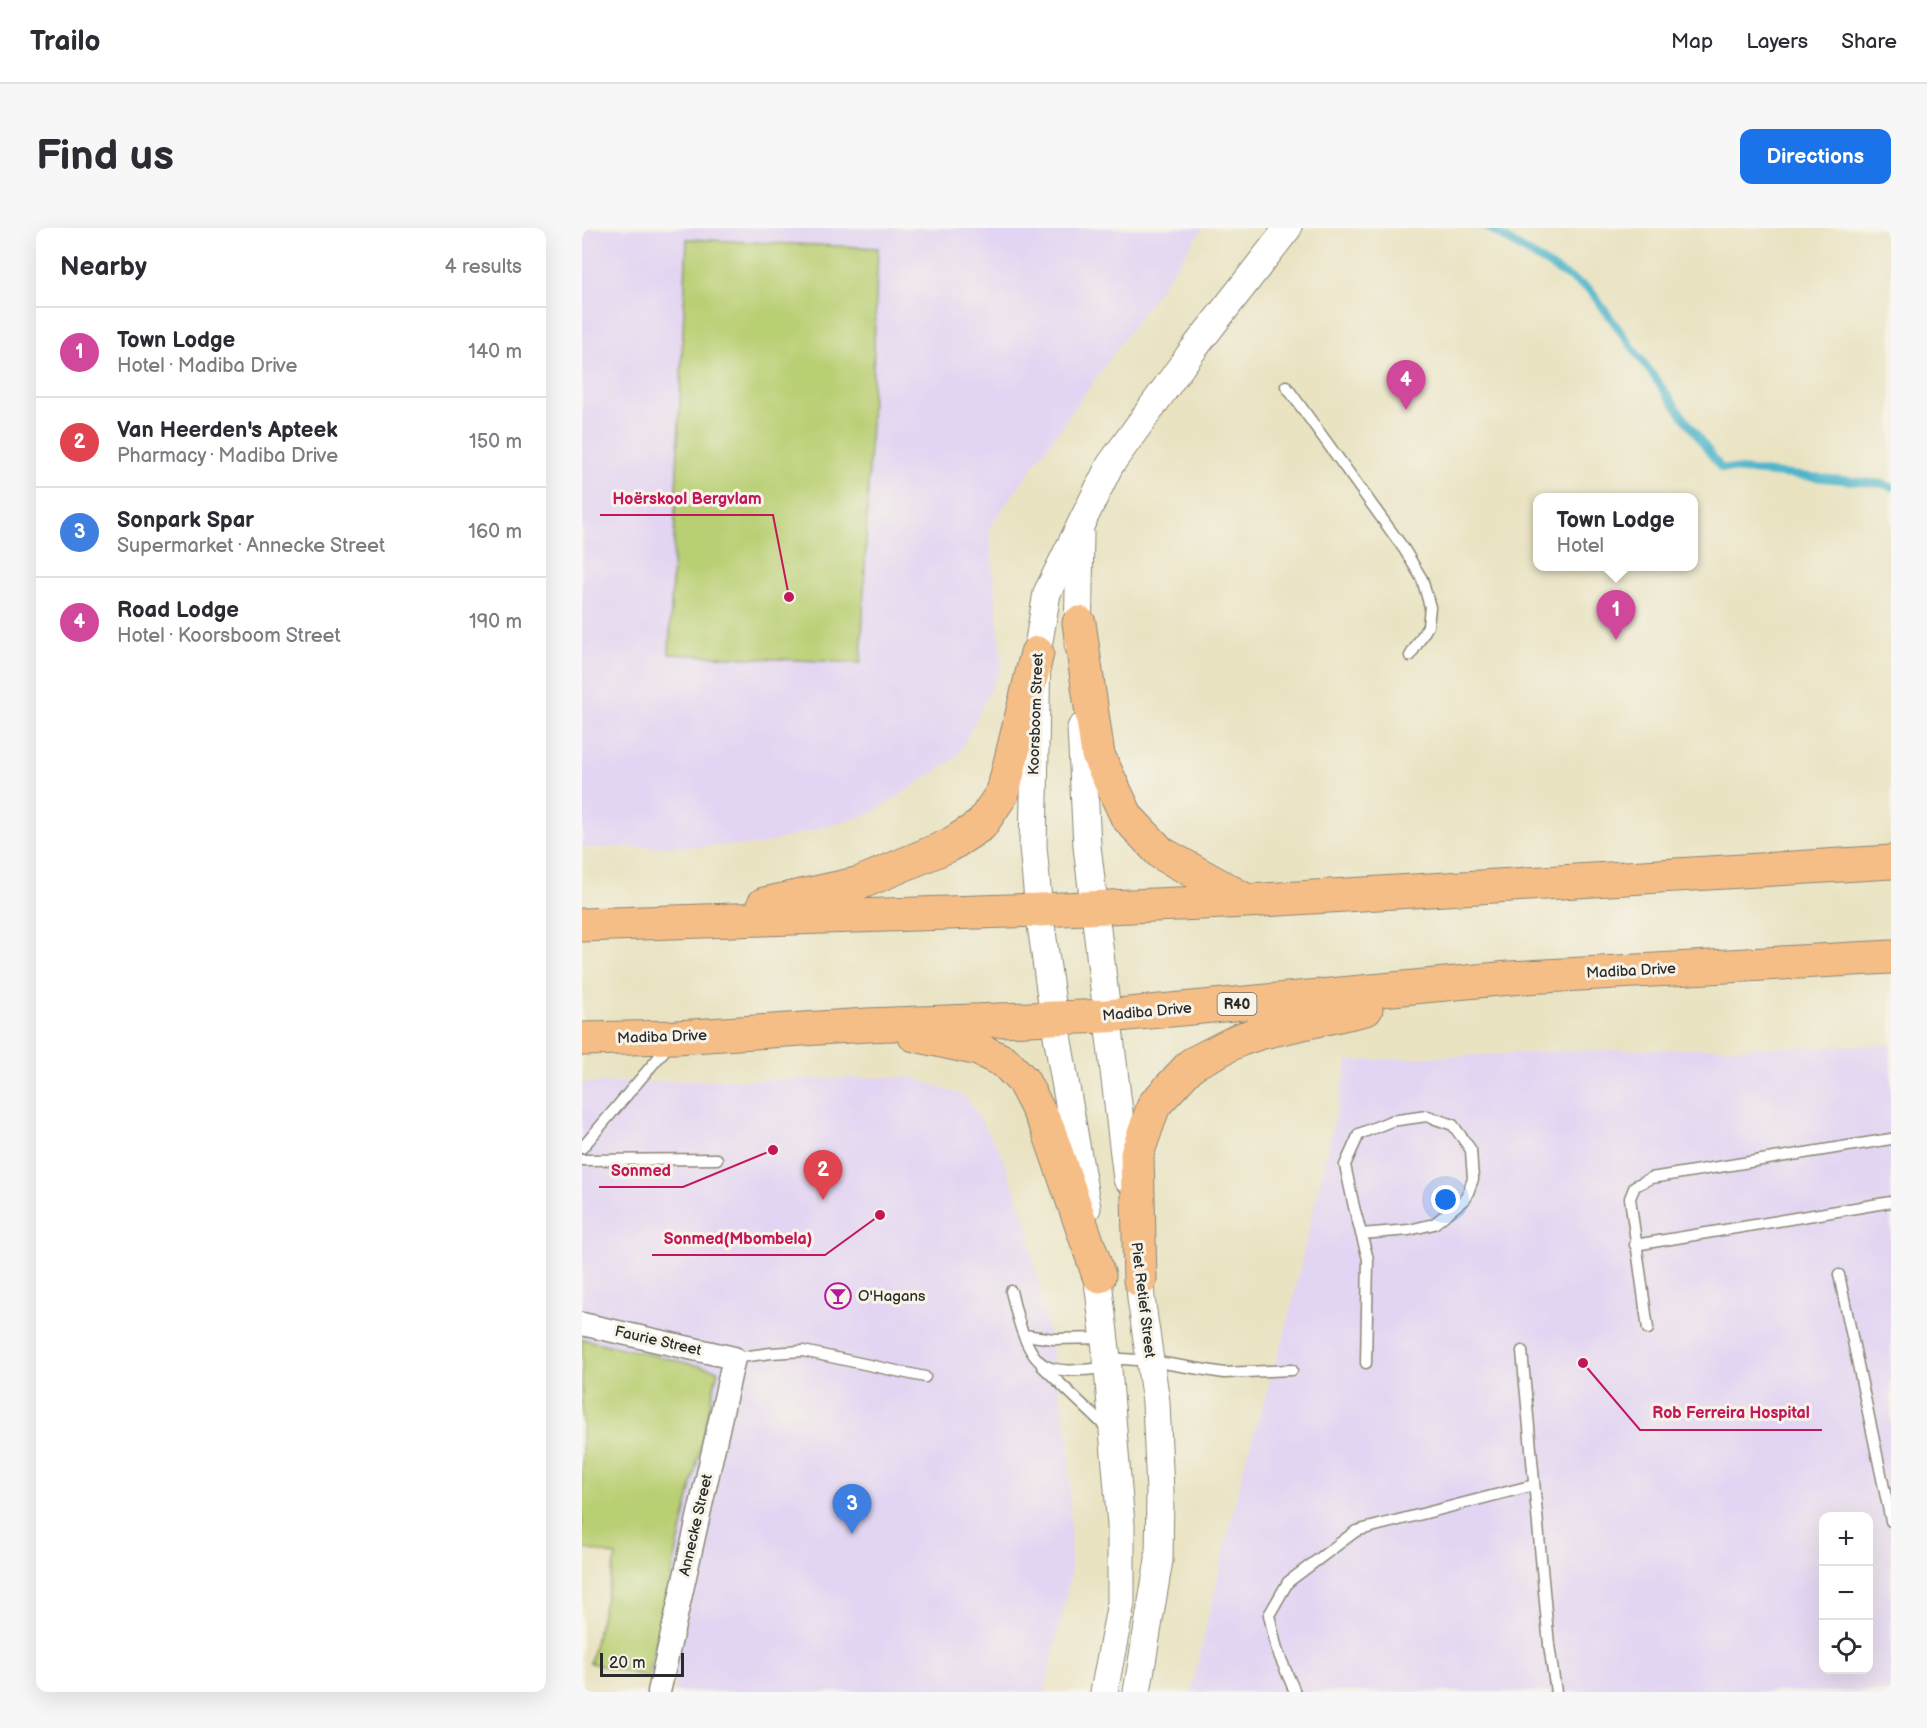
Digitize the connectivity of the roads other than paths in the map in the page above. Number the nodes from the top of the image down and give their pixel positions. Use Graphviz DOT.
graph roads {
  1 [pos="1288,228"];
  2 [pos="1286,386"];
  3 [pos="1080,526"];
  4 [pos="1079,623"];
  5 [pos="1037,653"];
  6 [pos="1410,656"];
  7 [pos="1891,862"];
  8 [pos="1247,901"];
  9 [pos="1095,908"];
  10 [pos="1039,910"];
  11 [pos="683,921"];
  12 [pos="582,925"];
  13 [pos="1891,957"];
  14 [pos="1509,978"];
  15 [pos="1107,1016"];
  16 [pos="1054,1018"];
  17 [pos="867,1026"];
  18 [pos="675,1037"];
  19 [pos="582,1039"];
  20 [pos="1891,1139"];
  21 [pos="582,1148"];
  22 [pos="717,1159"];
  23 [pos="582,1160"];
  24 [pos="1891,1202"];
  25 [pos="1361,1234"];
  26 [pos="1635,1245"];
  27 [pos="1839,1275"];
  28 [pos="1099,1276"];
  29 [pos="1140,1280"];
  30 [pos="1011,1291"];
  31 [pos="582,1324"];
  32 [pos="1648,1329"];
  33 [pos="1024,1335"];
  34 [pos="1522,1351"];
  35 [pos="1106,1354"];
  36 [pos="734,1358"];
  37 [pos="1038,1361"];
  38 [pos="1151,1361"];
  39 [pos="1366,1363"];
  40 [pos="1292,1371"];
  41 [pos="925,1377"];
  42 [pos="1113,1434"];
  43 [pos="1534,1485"];
  44 [pos="1891,1521"];
  45 [pos="659,1692"];
  46 [pos="1104,1692"];
  47 [pos="1137,1692"];
  48 [pos="1295,1692"];
  49 [pos="1556,1692"];
  1 -- 3 [label="street, Koorsboom Street"];
  2 -- 6 [label="lane"];
  3 -- 4 [label="street, Koorsboom Street"];
  3 -- 5 [label="street, Koorsboom Street"];
  4 -- 8 [label="main road"];
  4 -- 9 [label="street, Koorsboom Street"];
  5 -- 10 [label="street, Koorsboom Street"];
  5 -- 11 [label="main road"];
  7 -- 8 [label="main road"];
  8 -- 9 [label="main road"];
  9 -- 10 [label="main road"];
  9 -- 15 [label="street, Piet Retief Street"];
  10 -- 11 [label="main road"];
  10 -- 16 [label="street"];
  11 -- 12 [label="main road"];
  13 -- 14 [label="main road, Madiba Drive / R40"];
  14 -- 15 [label="main road, Madiba Drive / R40"];
  14 -- 29 [label="main road"];
  15 -- 16 [label="main road, Madiba Drive / R40"];
  15 -- 29 [label="street, Piet Retief Street"];
  16 -- 17 [label="main road, Madiba Drive / R40"];
  16 -- 28 [label="street"];
  17 -- 18 [label="main road, Madiba Drive / R40"];
  17 -- 28 [label="main road"];
  18 -- 19 [label="main road, Madiba Drive / R40"];
  18 -- 21 [label="lane"];
  20 -- 26 [label="lane"];
  22 -- 23 [label="lane"];
  24 -- 26 [label="lane"];
  25 -- 25 [label="lane"];
  25 -- 39 [label="lane"];
  26 -- 32 [label="lane"];
  27 -- 44 [label="lane"];
  28 -- 35 [label="street"];
  29 -- 38 [label="street, Piet Retief Street"];
  30 -- 33 [label="lane"];
  31 -- 36 [label="street, Faurie Street"];
  33 -- 35 [label="lane"];
  33 -- 37 [label="lane"];
  34 -- 43 [label="lane"];
  35 -- 37 [label="lane"];
  35 -- 38 [label="lane"];
  35 -- 42 [label="street"];
  36 -- 41 [label="lane"];
  36 -- 45 [label="street, Annecke Street"];
  37 -- 42 [label="lane"];
  38 -- 40 [label="lane"];
  38 -- 47 [label="street, Piet Retief Street"];
  42 -- 46 [label="street"];
  43 -- 48 [label="lane"];
  43 -- 49 [label="lane"];
}
